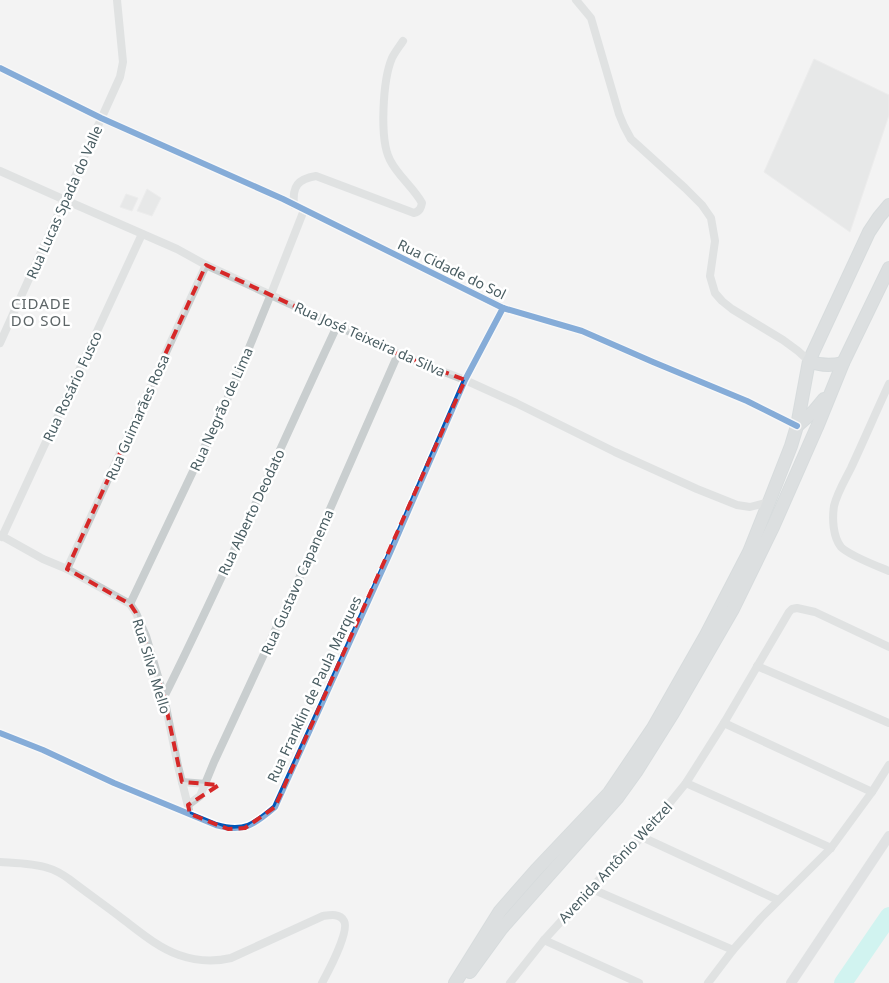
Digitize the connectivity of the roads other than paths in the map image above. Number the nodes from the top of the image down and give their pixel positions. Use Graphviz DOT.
graph roads {
  1 [pos="117,0"];
  2 [pos="576,0"];
  3 [pos="403,41"];
  4 [pos="0,68"];
  5 [pos="101,118"];
  6 [pos="0,170"];
  7 [pos="64,200"];
  8 [pos="294,205"];
  9 [pos="889,205"];
  10 [pos="304,210"];
  11 [pos="884,219"];
  12 [pos="142,234"];
  13 [pos="206,265"];
  14 [pos="889,268"];
  15 [pos="271,294"];
  16 [pos="504,308"];
  17 [pos="337,326"];
  18 [pos="0,343"];
  19 [pos="398,354"];
  20 [pos="809,361"];
  21 [pos="843,363"];
  22 [pos="465,380"];
  23 [pos="889,384"];
  24 [pos="834,385"];
  25 [pos="797,426"];
  26 [pos="770,502"];
  27 [pos="1,536"];
  28 [pos="68,569"];
  29 [pos="889,571"];
  30 [pos="130,604"];
  31 [pos="889,648"];
  32 [pos="757,666"];
  33 [pos="164,698"];
  34 [pos="724,723"];
  35 [pos="889,724"];
  36 [pos="0,733"];
  37 [pos="889,765"];
  38 [pos="182,782"];
  39 [pos="686,783"];
  40 [pos="206,784"];
  41 [pos="872,792"];
  42 [pos="188,805"];
  43 [pos="190,814"];
  44 [pos="889,836"];
  45 [pos="642,837"];
  46 [pos="831,848"];
  47 [pos="0,862"];
  48 [pos="592,889"];
  49 [pos="778,900"];
  50 [pos="544,940"];
  51 [pos="733,950"];
  52 [pos="322,983"];
  53 [pos="455,983"];
  54 [pos="464,983"];
  55 [pos="510,983"];
  56 [pos="639,983"];
  57 [pos="708,983"];
  58 [pos="791,983"];
  1 -- 5 [label="street, Rua Lucas Spada do Valle"];
  2 -- 20 [label="street"];
  3 -- 8 [label="street"];
  4 -- 5 [label="street"];
  5 -- 7 [label="street, Rua Lucas Spada do Valle"];
  5 -- 8 [label="street, Rua Cidade do Sol"];
  6 -- 7 [label="street, Rua José Teixeira da Silva"];
  7 -- 12 [label="street, Rua José Teixeira da Silva"];
  7 -- 18 [label="street, Rua Lucas Spada do Valle"];
  8 -- 10 [label="street, Rua Cidade do Sol"];
  9 -- 11 [label="highway"];
  10 -- 15 [label="street, Rua Negrão de Lima"];
  10 -- 16 [label="street, Rua Cidade do Sol"];
  11 -- 20 [label="highway"];
  12 -- 13 [label="street, Rua José Teixeira da Silva"];
  12 -- 27 [label="street, Rua Rosário Fusco"];
  13 -- 15 [label="street, Rua José Teixeira da Silva"];
  13 -- 28 [label="street, Rua Guimarães Rosa"];
  14 -- 21 [label="highway"];
  15 -- 17 [label="street, Rua José Teixeira da Silva"];
  15 -- 30 [label="street, Rua Negrão de Lima"];
  16 -- 22 [label="street, Rua Franklin de Paula Marques"];
  16 -- 25 [label="street, Rua Cidade do Sol"];
  17 -- 19 [label="street, Rua José Teixeira da Silva"];
  17 -- 33 [label="street, Rua Alberto Deodato"];
  19 -- 22 [label="street, Rua José Teixeira da Silva"];
  19 -- 40 [label="street, Rua Gustavo Capanema"];
  20 -- 21 [label="highway"];
  20 -- 25 [label="highway"];
  21 -- 24 [label="highway"];
  22 -- 26 [label="street, Rua José Teixeira da Silva"];
  22 -- 43 [label="street, Rua Franklin de Paula Marques"];
  23 -- 29 [label="street"];
  24 -- 25 [label="highway"];
  24 -- 54 [label="highway"];
  25 -- 26 [label="highway"];
  26 -- 53 [label="highway"];
  27 -- 28 [label="street, Rua Silva Mello"];
  28 -- 30 [label="street, Rua Silva Mello"];
  30 -- 33 [label="street, Rua Silva Mello"];
  31 -- 32 [label="street, Avenida Antônio Weitzel"];
  32 -- 34 [label="street, Avenida Antônio Weitzel"];
  32 -- 35 [label="street"];
  33 -- 38 [label="street, Rua Silva Mello"];
  34 -- 39 [label="street, Avenida Antônio Weitzel"];
  34 -- 41 [label="street"];
  36 -- 43 [label="street, Rua Franklin de Paula Marques"];
  37 -- 41 [label="street"];
  38 -- 40 [label="street"];
  38 -- 42 [label="street, Rua Silva Mello"];
  39 -- 45 [label="street, Avenida Antônio Weitzel"];
  39 -- 46 [label="street"];
  40 -- 42 [label="street, Rua Gustavo Capanema"];
  41 -- 46 [label="street"];
  42 -- 43 [label="street, Rua Silva Mello"];
  44 -- 58 [label="main road"];
  45 -- 48 [label="street, Avenida Antônio Weitzel"];
  45 -- 49 [label="street"];
  46 -- 49 [label="street"];
  47 -- 52 [label="street"];
  48 -- 50 [label="street, Avenida Antônio Weitzel"];
  48 -- 51 [label="street"];
  49 -- 51 [label="street"];
  50 -- 55 [label="street, Avenida Antônio Weitzel"];
  50 -- 56 [label="street"];
  51 -- 57 [label="street"];
}
